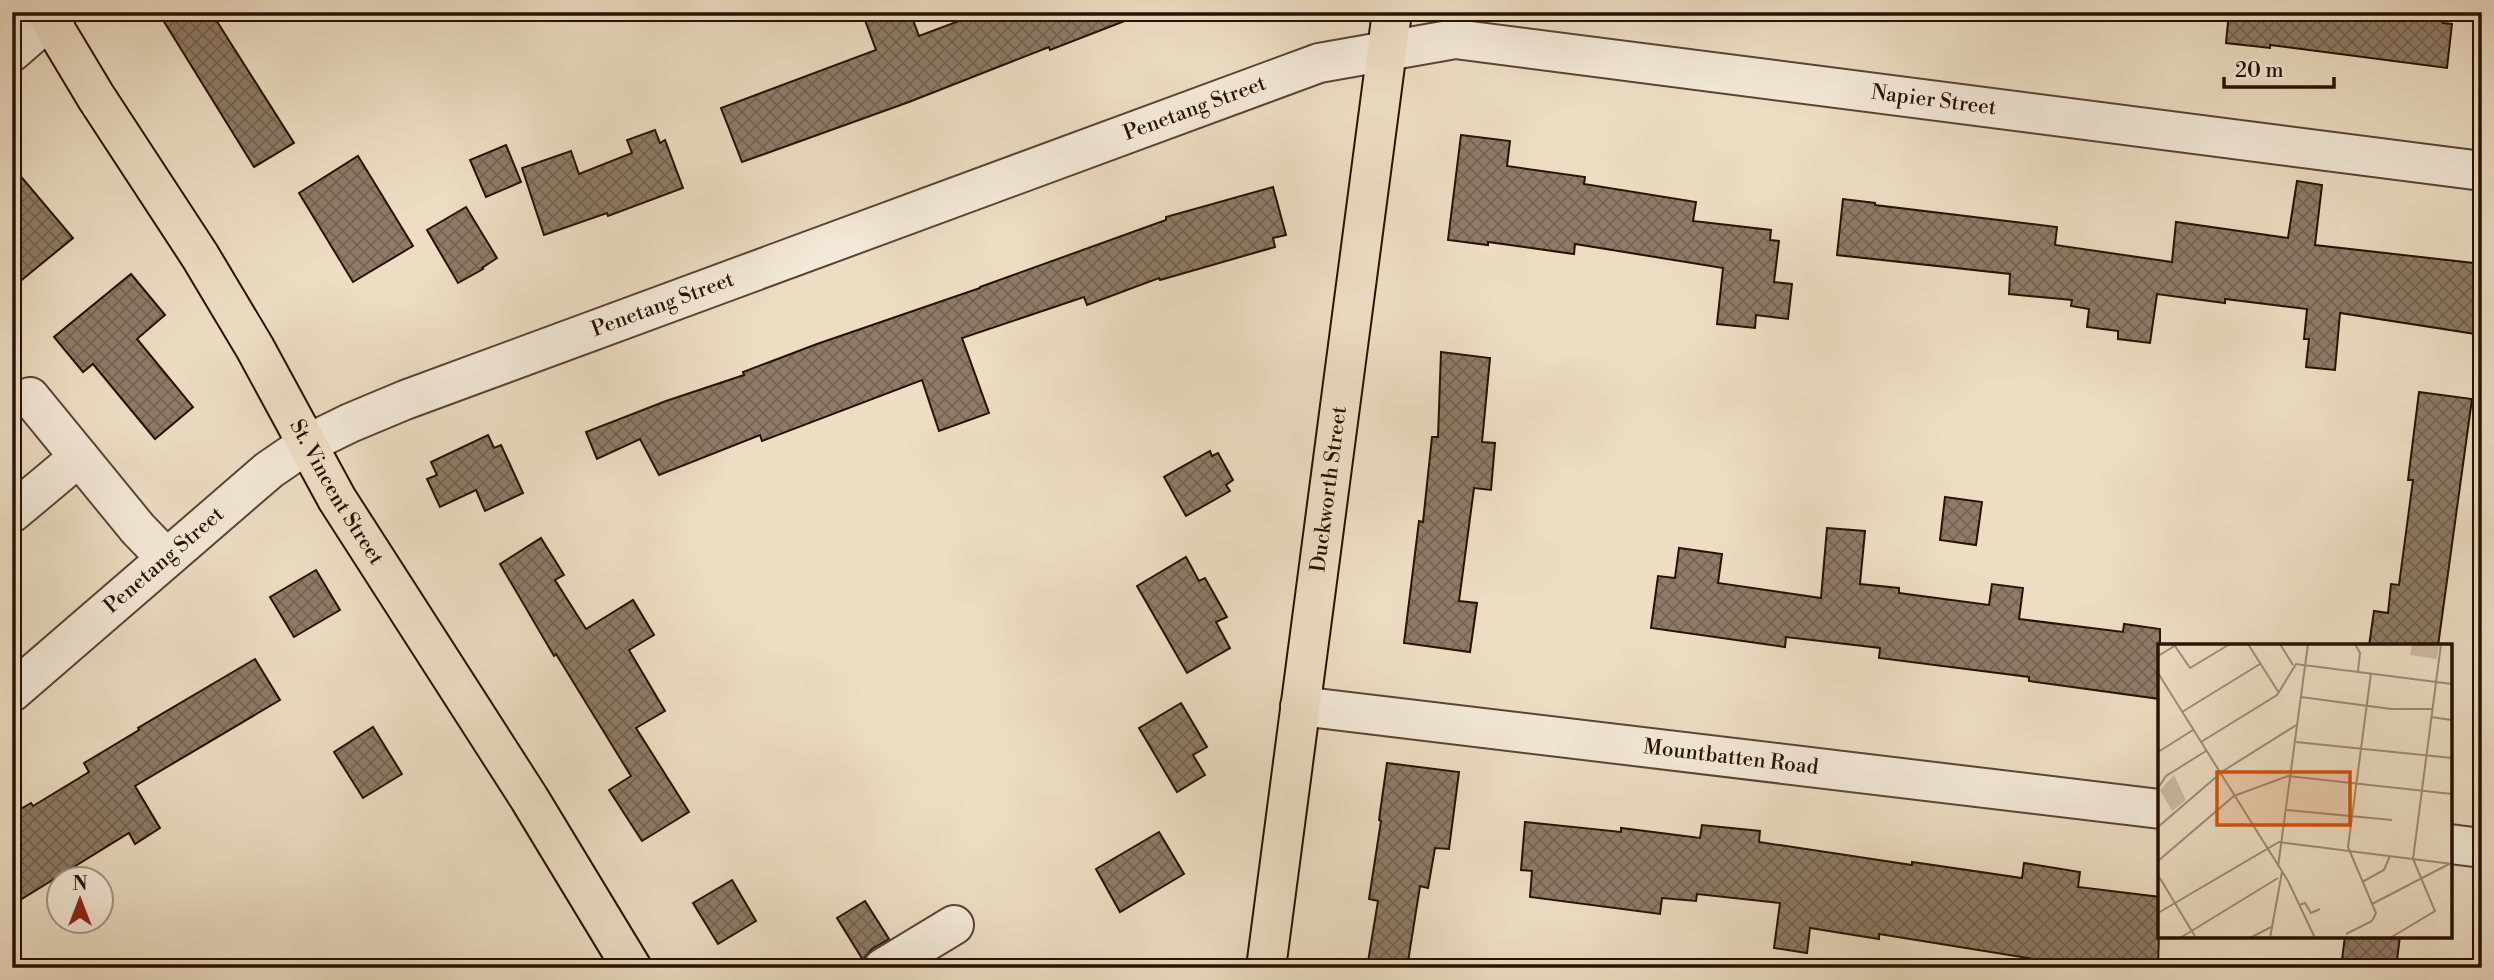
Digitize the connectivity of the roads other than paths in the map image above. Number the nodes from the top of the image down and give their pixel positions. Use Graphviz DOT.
graph roads {
  1 [pos="1392,12"];
  2 [pos="51,15"];
  3 [pos="1387,51"];
  4 [pos="12,52"];
  5 [pos="2482,171"];
  6 [pos="30,397"];
  7 [pos="307,444"];
  8 [pos="79,457"];
  9 [pos="12,513"];
  10 [pos="166,558"];
  11 [pos="16,682"];
  12 [pos="1300,706"];
  13 [pos="2158,809"];
  14 [pos="2452,844"];
  15 [pos="2482,848"];
  16 [pos="954,925"];
  17 [pos="632,968"];
  18 [pos="883,968"];
  19 [pos="1266,968"];
  1 -- 3 [label="main road, Duckworth Street"];
  2 -- 4 [label="street"];
  2 -- 7 [label="main road, St. Vincent Street"];
  3 -- 5 [label="street, Napier Street"];
  3 -- 7 [label="street, Penetang Street"];
  3 -- 12 [label="main road, Duckworth Street"];
  6 -- 8 [label="street"];
  7 -- 10 [label="street, Penetang Street"];
  7 -- 17 [label="main road, St. Vincent Street"];
  8 -- 9 [label="street"];
  8 -- 10 [label="street"];
  10 -- 11 [label="street, Penetang Street"];
  12 -- 13 [label="street, Mountbatten Road"];
  12 -- 19 [label="main road, Duckworth Street"];
  14 -- 15 [label="street"];
  16 -- 18 [label="street"];
}
